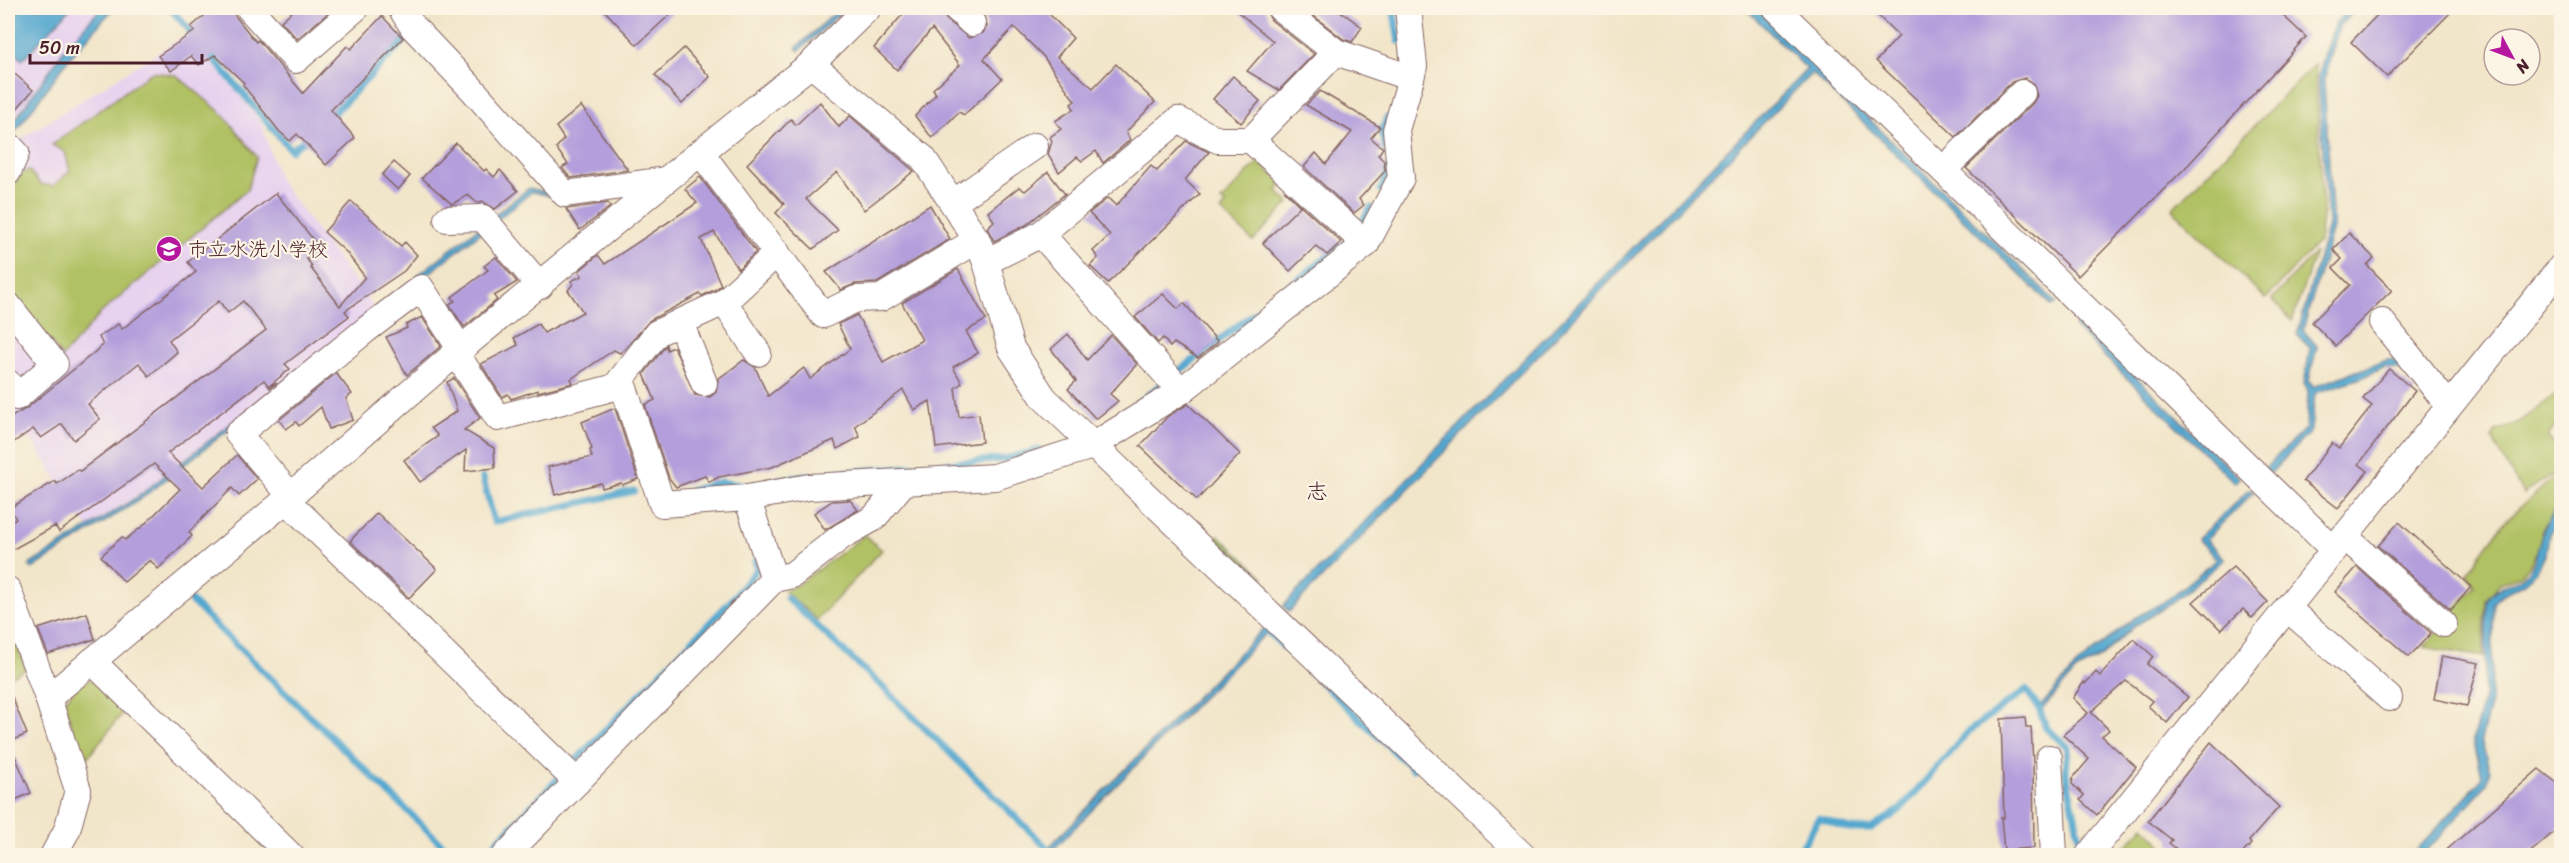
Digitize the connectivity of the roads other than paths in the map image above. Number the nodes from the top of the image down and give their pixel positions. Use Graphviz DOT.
graph roads {
  1 [pos="249,8"];
  2 [pos="356,8"];
  3 [pos="868,8"];
  4 [pos="1280,8"];
  5 [pos="1408,8"];
  6 [pos="1776,8"];
  7 [pos="408,14"];
  8 [pos="1309,16"];
  9 [pos="1336,52"];
  10 [pos="811,64"];
  11 [pos="1412,78"];
  12 [pos="2022,93"];
  13 [pos="1251,140"];
  14 [pos="8,145"];
  15 [pos="1035,146"];
  16 [pos="702,153"];
  17 [pos="1943,170"];
  18 [pos="8,172"];
  19 [pos="666,180"];
  20 [pos="953,203"];
  21 [pos="447,219"];
  22 [pos="1041,234"];
  23 [pos="1366,244"];
  24 [pos="981,251"];
  25 [pos="777,253"];
  26 [pos="2562,267"];
  27 [pos="540,286"];
  28 [pos="724,302"];
  29 [pos="8,305"];
  30 [pos="680,322"];
  31 [pos="2382,322"];
  32 [pos="459,352"];
  33 [pos="758,353"];
  34 [pos="8,383"];
  35 [pos="704,383"];
  36 [pos="615,387"];
  37 [pos="1181,391"];
  38 [pos="2449,406"];
  39 [pos="1092,446"];
  40 [pos="904,482"];
  41 [pos="288,498"];
  42 [pos="747,498"];
  43 [pos="2339,543"];
  44 [pos="774,579"];
  45 [pos="8,590"];
  46 [pos="2287,609"];
  47 [pos="2444,624"];
  48 [pos="93,661"];
  49 [pos="48,698"];
  50 [pos="2389,698"];
  51 [pos="2049,758"];
  52 [pos="577,782"];
  53 [pos="52,855"];
  54 [pos="291,855"];
  55 [pos="505,855"];
  56 [pos="1523,855"];
  57 [pos="2054,855"];
  58 [pos="2088,855"];
  1 -- 2 [label="street"];
  3 -- 10 [label="street"];
  4 -- 8 [label="street"];
  5 -- 11 [label="street"];
  6 -- 17 [label="street"];
  7 -- 19 [label="street"];
  8 -- 9 [label="street"];
  9 -- 11 [label="street"];
  9 -- 13 [label="street"];
  10 -- 16 [label="street"];
  10 -- 20 [label="street"];
  11 -- 23 [label="street"];
  12 -- 17 [label="street"];
  13 -- 22 [label="street"];
  13 -- 23 [label="street"];
  14 -- 18 [label="street"];
  15 -- 20 [label="street"];
  16 -- 19 [label="street"];
  16 -- 25 [label="street"];
  17 -- 43 [label="street"];
  19 -- 27 [label="street"];
  20 -- 24 [label="street"];
  21 -- 27 [label="street"];
  22 -- 24 [label="street"];
  22 -- 37 [label="street"];
  23 -- 37 [label="street"];
  24 -- 25 [label="street"];
  24 -- 39 [label="street"];
  25 -- 28 [label="street"];
  26 -- 38 [label="street"];
  27 -- 32 [label="street"];
  28 -- 30 [label="street"];
  28 -- 33 [label="street"];
  29 -- 34 [label="street"];
  30 -- 35 [label="street"];
  30 -- 36 [label="street"];
  31 -- 38 [label="street"];
  32 -- 36 [label="street"];
  32 -- 41 [label="street"];
  32 -- 41 [label="street"];
  36 -- 42 [label="street"];
  37 -- 39 [label="street"];
  38 -- 43 [label="street"];
  39 -- 40 [label="street"];
  39 -- 56 [label="street"];
  40 -- 42 [label="street"];
  40 -- 44 [label="street"];
  41 -- 48 [label="street"];
  41 -- 52 [label="street"];
  42 -- 44 [label="street"];
  43 -- 46 [label="street"];
  43 -- 47 [label="street"];
  44 -- 52 [label="street"];
  45 -- 49 [label="street"];
  46 -- 50 [label="street"];
  46 -- 58 [label="street"];
  48 -- 49 [label="street"];
  48 -- 54 [label="street"];
  49 -- 53 [label="street"];
  51 -- 57 [label="street"];
  52 -- 55 [label="street"];
}
